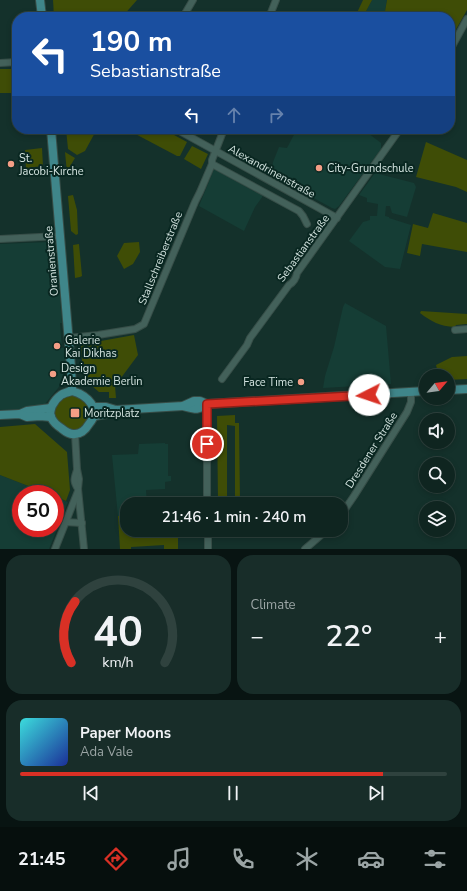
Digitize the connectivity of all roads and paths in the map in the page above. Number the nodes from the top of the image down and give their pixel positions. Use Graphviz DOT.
graph roads {
  1 [pos="40,0"];
  2 [pos="193,0"];
  3 [pos="276,0"];
  4 [pos="41,12"];
  5 [pos="186,12"];
  6 [pos="271,12"];
  7 [pos="467,19"];
  8 [pos="455,41"];
  9 [pos="12,62"];
  10 [pos="0,63"];
  11 [pos="51,134"];
  12 [pos="185,134"];
  13 [pos="222,134"];
  14 [pos="396,134"];
  15 [pos="216,151"];
  16 [pos="212,164"];
  17 [pos="337,218"];
  18 [pos="307,224"];
  19 [pos="60,236"];
  20 [pos="0,239"];
  21 [pos="467,329"];
  22 [pos="455,330"];
  23 [pos="69,338"];
  24 [pos="222,379"];
  25 [pos="467,389"];
  26 [pos="455,390"];
  27 [pos="72,391"];
  28 [pos="419,391"];
  29 [pos="411,392"];
  30 [pos="207,404"];
  31 [pos="93,407"];
  32 [pos="116,410"];
  33 [pos="51,413"];
  34 [pos="0,415"];
  35 [pos="94,416"];
  36 [pos="75,434"];
  37 [pos="78,489"];
  38 [pos="207,497"];
  39 [pos="348,505"];
  40 [pos="65,522"];
  41 [pos="82,523"];
  42 [pos="208,537"];
  43 [pos="319,537"];
  44 [pos="55,549"];
  45 [pos="84,549"];
  46 [pos="208,549"];
  47 [pos="305,549"];
  1 -- 4 [label="main road"];
  2 -- 5 [label="street"];
  3 -- 6 [label="street"];
  7 -- 8 [label="street"];
  9 -- 10 [label="street"];
  11 -- 19 [label="main road, Oranienstraße"];
  12 -- 15 [label="street, Alexandrinenstraße"];
  13 -- 15 [label="street, Stallschreiberstraße"];
  14 -- 17 [label="street, Sebastianstraße"];
  15 -- 16 [label="street, Stallschreiberstraße"];
  15 -- 17 [label="street, Alexandrinenstraße"];
  16 -- 18 [label="street, Alexandrinenstraße"];
  16 -- 23 [label="street, Stallschreiberstraße"];
  17 -- 24 [label="street, Sebastianstraße"];
  19 -- 20 [label="street"];
  19 -- 23 [label="main road, Oranienstraße"];
  21 -- 22 [label="street"];
  23 -- 27 [label="main road, Oranienstraße"];
  25 -- 26 [label="main road"];
  27 -- 31 [label="main road"];
  27 -- 33 [label="main road"];
  28 -- 29 [label="main road"];
  29 -- 30 [label="main road"];
  29 -- 39 [label="street, Dresdener Straße"];
  30 -- 32 [label="main road"];
  30 -- 38 [label="street"];
  31 -- 32 [label="main road"];
  31 -- 35 [label="main road"];
  32 -- 35 [label="main road"];
  33 -- 34 [label="main road"];
  33 -- 36 [label="main road"];
  35 -- 36 [label="main road"];
  36 -- 37 [label="street"];
  37 -- 40 [label="street"];
  37 -- 41 [label="street"];
  40 -- 41 [label="street"];
  40 -- 44 [label="street"];
  41 -- 45 [label="street"];
  42 -- 46 [label="street"];
  43 -- 47 [label="street"];
}
